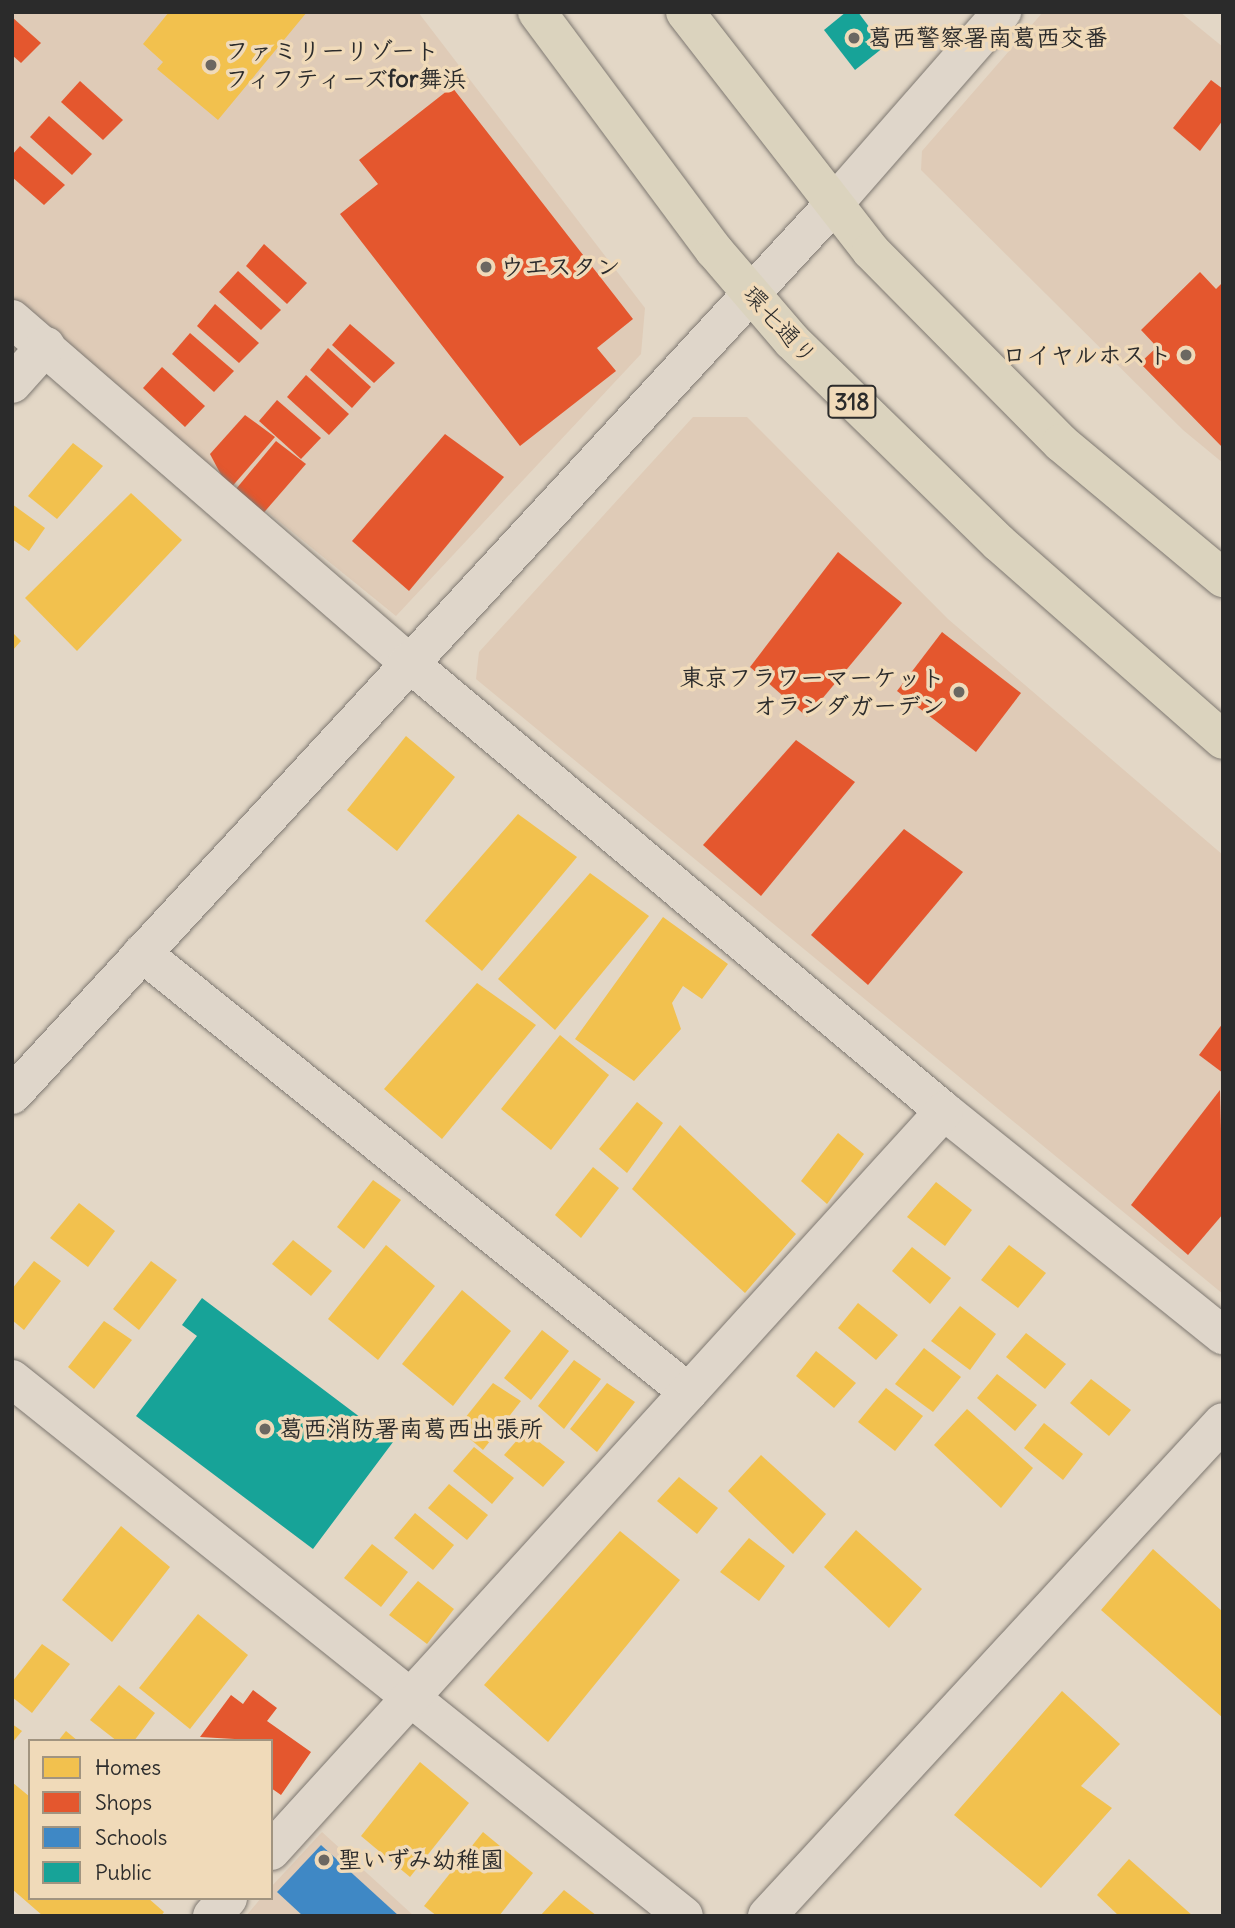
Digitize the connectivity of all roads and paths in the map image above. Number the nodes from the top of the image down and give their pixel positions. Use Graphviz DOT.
graph roads {
  1 [pos="537,12"];
  2 [pos="685,12"];
  3 [pos="1002,12"];
  4 [pos="833,205"];
  5 [pos="752,295"];
  6 [pos="12,319"];
  7 [pos="47,346"];
  8 [pos="12,384"];
  9 [pos="1223,578"];
  10 [pos="408,662"];
  11 [pos="1223,740"];
  12 [pos="142,953"];
  13 [pos="12,1095"];
  14 [pos="944,1111"];
  15 [pos="1223,1335"];
  16 [pos="12,1379"];
  17 [pos="688,1392"];
  18 [pos="1223,1422"];
  19 [pos="410,1700"];
  20 [pos="273,1849"];
  21 [pos="226,1900"];
  22 [pos="212,1916"];
  23 [pos="684,1916"];
  24 [pos="767,1916"];
  1 -- 5 [label="main road, 環七通り / 318"];
  2 -- 4 [label="main road"];
  3 -- 4 [label="street"];
  4 -- 5 [label="street"];
  4 -- 9 [label="main road"];
  5 -- 10 [label="street"];
  5 -- 11 [label="main road, 環七通り / 318"];
  6 -- 7 [label="street"];
  7 -- 8 [label="street"];
  7 -- 10 [label="street"];
  10 -- 12 [label="street"];
  10 -- 14 [label="street"];
  12 -- 13 [label="street"];
  12 -- 17 [label="street"];
  14 -- 15 [label="street"];
  14 -- 17 [label="street"];
  16 -- 19 [label="street"];
  17 -- 19 [label="street"];
  18 -- 24 [label="street"];
  19 -- 20 [label="street"];
  19 -- 23 [label="street"];
  21 -- 22 [label="street"];
}
